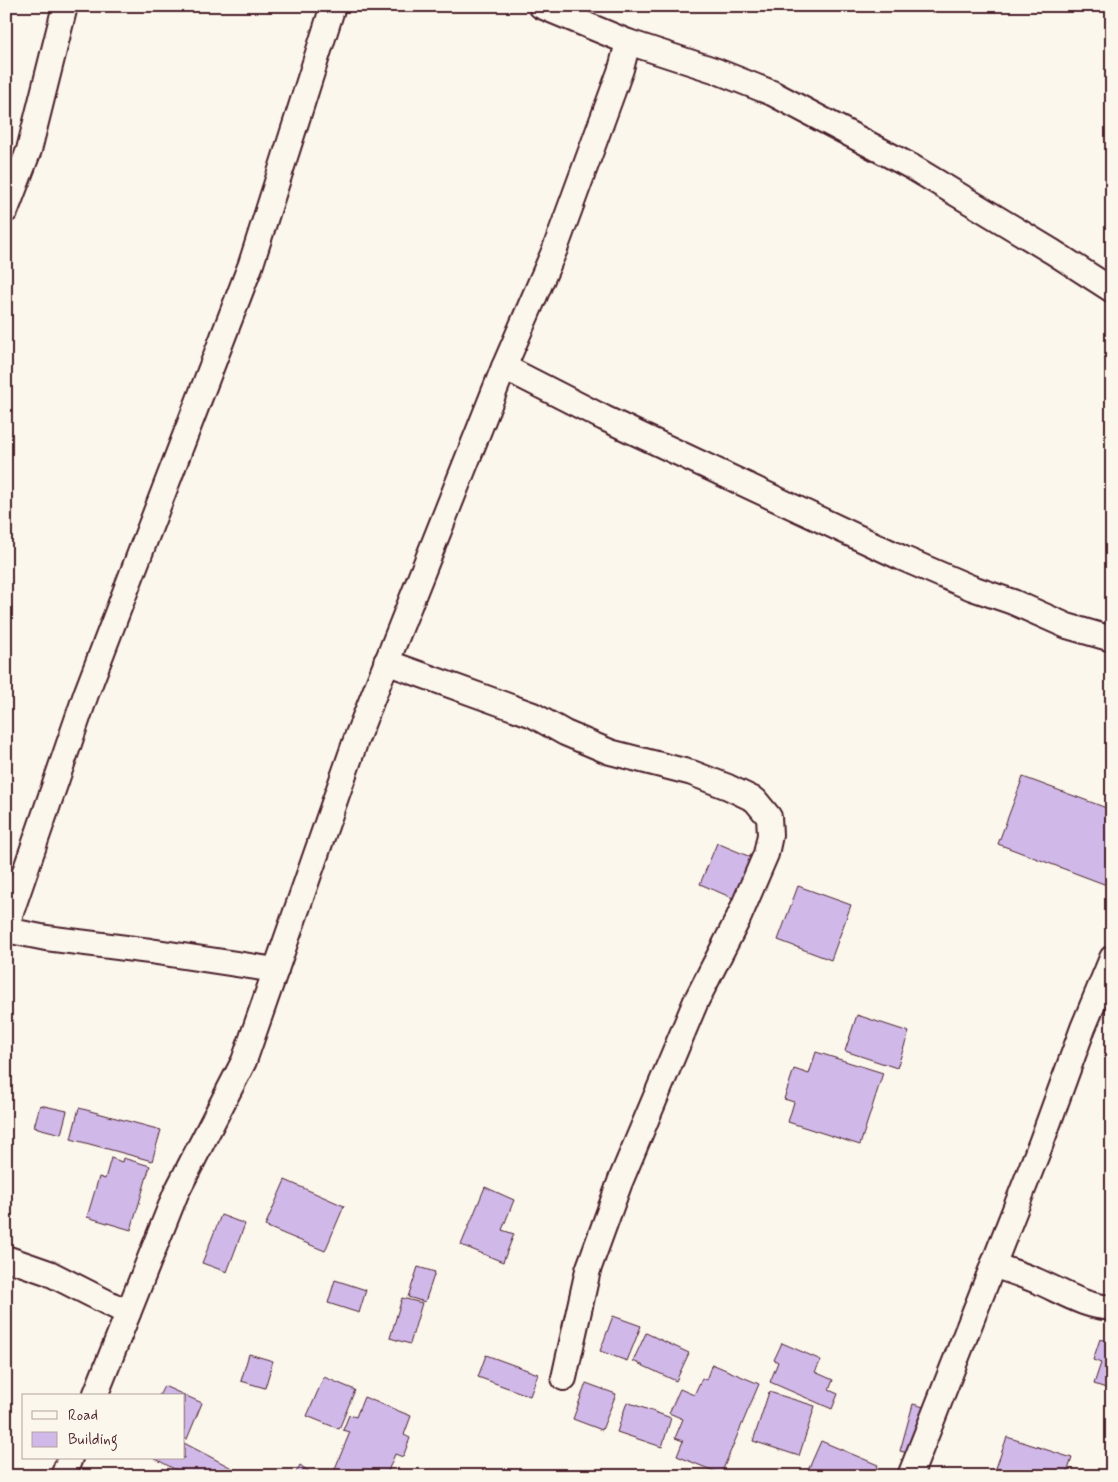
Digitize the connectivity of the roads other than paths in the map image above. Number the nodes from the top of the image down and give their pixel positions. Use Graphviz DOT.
graph roads {
  1 [pos="65,6"];
  2 [pos="334,6"];
  3 [pos="541,6"];
  4 [pos="628,42"];
  5 [pos="6,210"];
  6 [pos="1112,290"];
  7 [pos="504,367"];
  8 [pos="1112,639"];
  9 [pos="386,662"];
  10 [pos="6,928"];
  11 [pos="1112,958"];
  12 [pos="276,970"];
  13 [pos="6,1258"];
  14 [pos="992,1265"];
  15 [pos="1112,1307"];
  16 [pos="128,1313"];
  17 [pos="564,1378"];
  18 [pos="96,1394"];
  19 [pos="69,1460"];
  20 [pos="63,1476"];
  21 [pos="910,1476"];
  1 -- 5 [label="street"];
  2 -- 10 [label="street"];
  3 -- 4 [label="street"];
  4 -- 6 [label="street"];
  4 -- 7 [label="street"];
  7 -- 8 [label="street"];
  7 -- 9 [label="street"];
  9 -- 12 [label="street"];
  9 -- 17 [label="street"];
  10 -- 12 [label="street"];
  11 -- 14 [label="street"];
  12 -- 16 [label="street"];
  13 -- 16 [label="street"];
  14 -- 15 [label="street"];
  14 -- 21 [label="street"];
  16 -- 18 [label="street"];
  19 -- 20 [label="street"];
}
